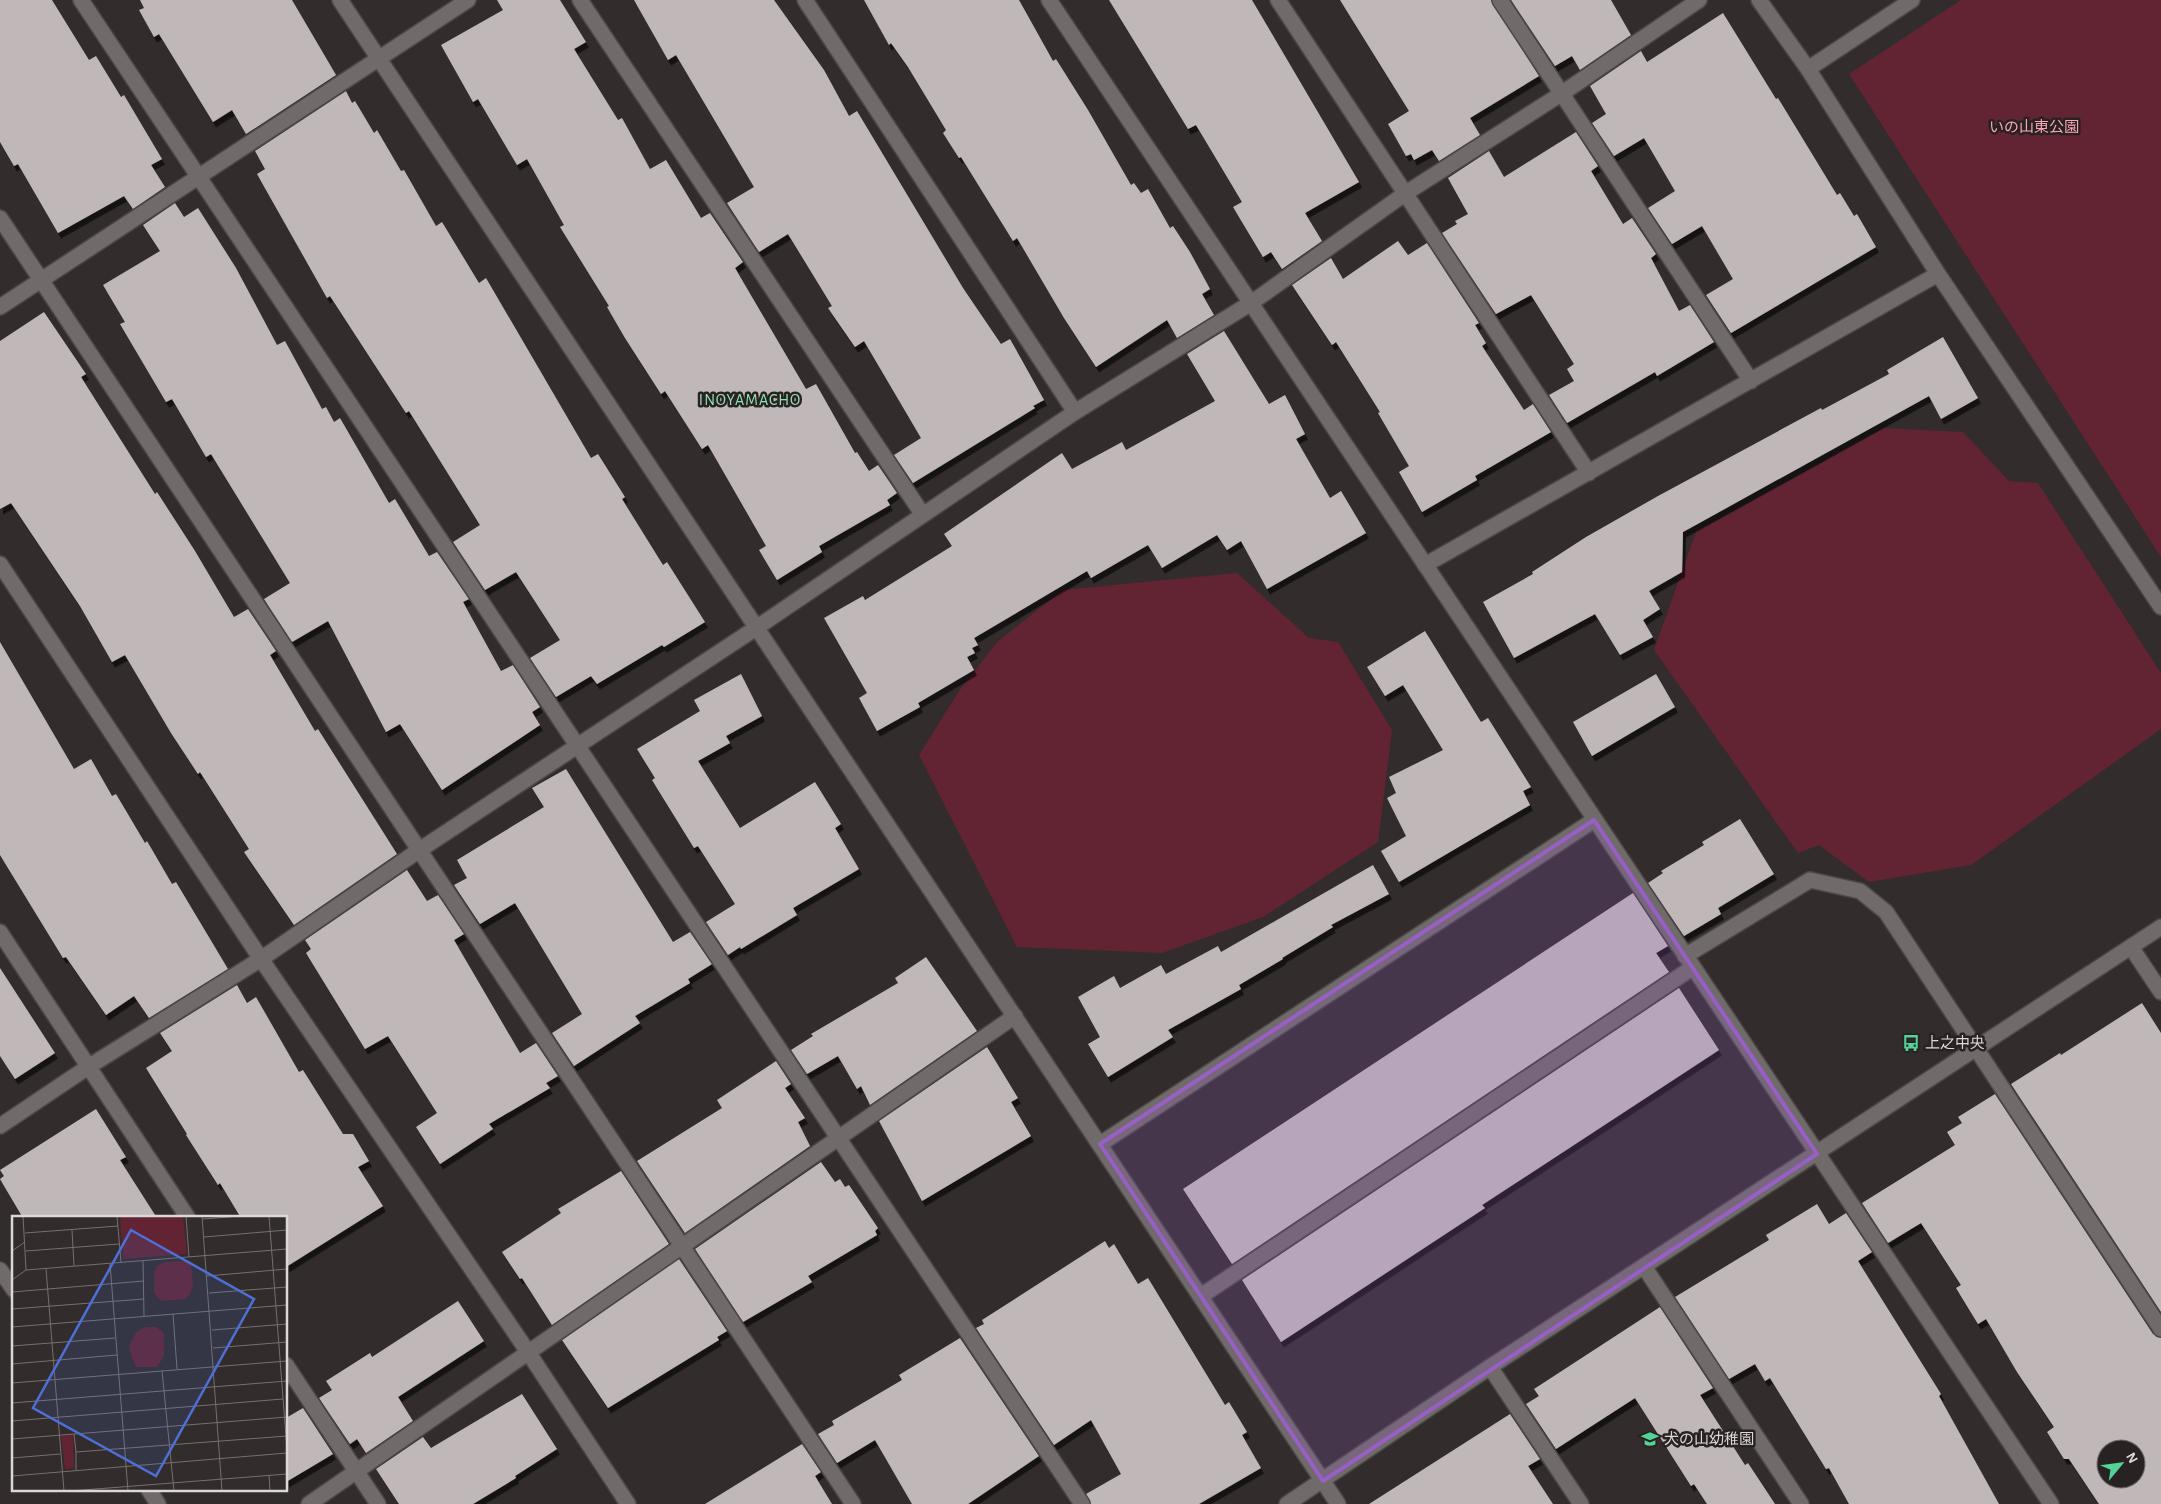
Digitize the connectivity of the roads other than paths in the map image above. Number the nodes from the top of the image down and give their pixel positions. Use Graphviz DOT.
graph roads {
  1 [pos="81,0"];
  2 [pos="340,0"];
  3 [pos="468,0"];
  4 [pos="580,0"];
  5 [pos="805,0"];
  6 [pos="1049,0"];
  7 [pos="1278,0"];
  8 [pos="1500,0"];
  9 [pos="1699,0"];
  10 [pos="1759,0"];
  11 [pos="1912,0"];
  12 [pos="378,59"];
  13 [pos="1808,69"];
  14 [pos="1561,94"];
  15 [pos="198,177"];
  16 [pos="1406,193"];
  17 [pos="0,218"];
  18 [pos="1938,274"];
  19 [pos="41,280"];
  20 [pos="1251,303"];
  21 [pos="0,307"];
  22 [pos="1751,381"];
  23 [pos="1075,412"];
  24 [pos="1589,473"];
  25 [pos="923,515"];
  26 [pos="0,564"];
  27 [pos="1425,565"];
  28 [pos="2161,607"];
  29 [pos="756,628"];
  30 [pos="577,745"];
  31 [pos="1594,820"];
  32 [pos="418,851"];
  33 [pos="2161,927"];
  34 [pos="0,932"];
  35 [pos="2131,947"];
  36 [pos="261,959"];
  37 [pos="1688,962"];
  38 [pos="2161,992"];
  39 [pos="1015,1016"];
  40 [pos="1976,1049"];
  41 [pos="88,1067"];
  42 [pos="0,1126"];
  43 [pos="838,1138"];
  44 [pos="1100,1144"];
  45 [pos="1817,1154"];
  46 [pos="187,1216"];
  47 [pos="682,1246"];
  48 [pos="1645,1268"];
  49 [pos="0,1270"];
  50 [pos="12,1287"];
  51 [pos="1201,1296"];
  52 [pos="2161,1329"];
  53 [pos="528,1352"];
  54 [pos="288,1368"];
  55 [pos="1490,1368"];
  56 [pos="357,1471"];
  57 [pos="1323,1480"];
  58 [pos="150,1492"];
  59 [pos="158,1504"];
  60 [pos="309,1504"];
  61 [pos="378,1504"];
  62 [pos="628,1504"];
  63 [pos="853,1504"];
  64 [pos="1082,1504"];
  65 [pos="1287,1504"];
  66 [pos="1338,1504"];
  67 [pos="1581,1504"];
  68 [pos="1801,1504"];
  69 [pos="2051,1504"];
  1 -- 15 [label="street"];
  2 -- 12 [label="street"];
  3 -- 12 [label="street"];
  4 -- 25 [label="street"];
  5 -- 23 [label="street"];
  6 -- 20 [label="street"];
  7 -- 16 [label="street"];
  8 -- 14 [label="street"];
  9 -- 14 [label="street"];
  10 -- 13 [label="street"];
  11 -- 13 [label="street"];
  12 -- 15 [label="street"];
  12 -- 29 [label="street"];
  13 -- 18 [label="street"];
  14 -- 16 [label="street"];
  14 -- 22 [label="street"];
  15 -- 19 [label="street"];
  15 -- 30 [label="street"];
  16 -- 20 [label="street"];
  16 -- 24 [label="street"];
  17 -- 19 [label="street"];
  18 -- 22 [label="street"];
  18 -- 28 [label="street"];
  19 -- 21 [label="street"];
  19 -- 32 [label="street"];
  20 -- 23 [label="street"];
  20 -- 27 [label="street"];
  22 -- 24 [label="street"];
  23 -- 25 [label="street"];
  24 -- 27 [label="street"];
  25 -- 29 [label="street"];
  26 -- 36 [label="street"];
  27 -- 31 [label="street"];
  29 -- 30 [label="street"];
  29 -- 39 [label="street"];
  30 -- 32 [label="street"];
  30 -- 43 [label="street"];
  31 -- 37 [label="street"];
  31 -- 44 [label="street"];
  32 -- 36 [label="street"];
  32 -- 47 [label="street"];
  33 -- 35 [label="street"];
  34 -- 41 [label="street"];
  35 -- 38 [label="street"];
  35 -- 40 [label="street"];
  36 -- 41 [label="street"];
  36 -- 53 [label="street"];
  37 -- 40 [label="street"];
  37 -- 45 [label="street"];
  37 -- 51 [label="street"];
  39 -- 43 [label="street"];
  39 -- 44 [label="street"];
  40 -- 45 [label="street"];
  40 -- 52 [label="street"];
  41 -- 42 [label="street"];
  41 -- 46 [label="street"];
  43 -- 47 [label="street"];
  43 -- 64 [label="street"];
  44 -- 51 [label="street"];
  45 -- 48 [label="street"];
  45 -- 69 [label="street"];
  47 -- 53 [label="street"];
  47 -- 63 [label="street"];
  48 -- 55 [label="street"];
  48 -- 68 [label="street"];
  49 -- 50 [label="street"];
  51 -- 57 [label="street"];
  53 -- 56 [label="street"];
  53 -- 62 [label="street"];
  54 -- 56 [label="street"];
  55 -- 57 [label="street"];
  55 -- 67 [label="street"];
  56 -- 60 [label="street"];
  56 -- 61 [label="street"];
  57 -- 65 [label="street"];
  57 -- 66 [label="street"];
  58 -- 59 [label="street"];
}
